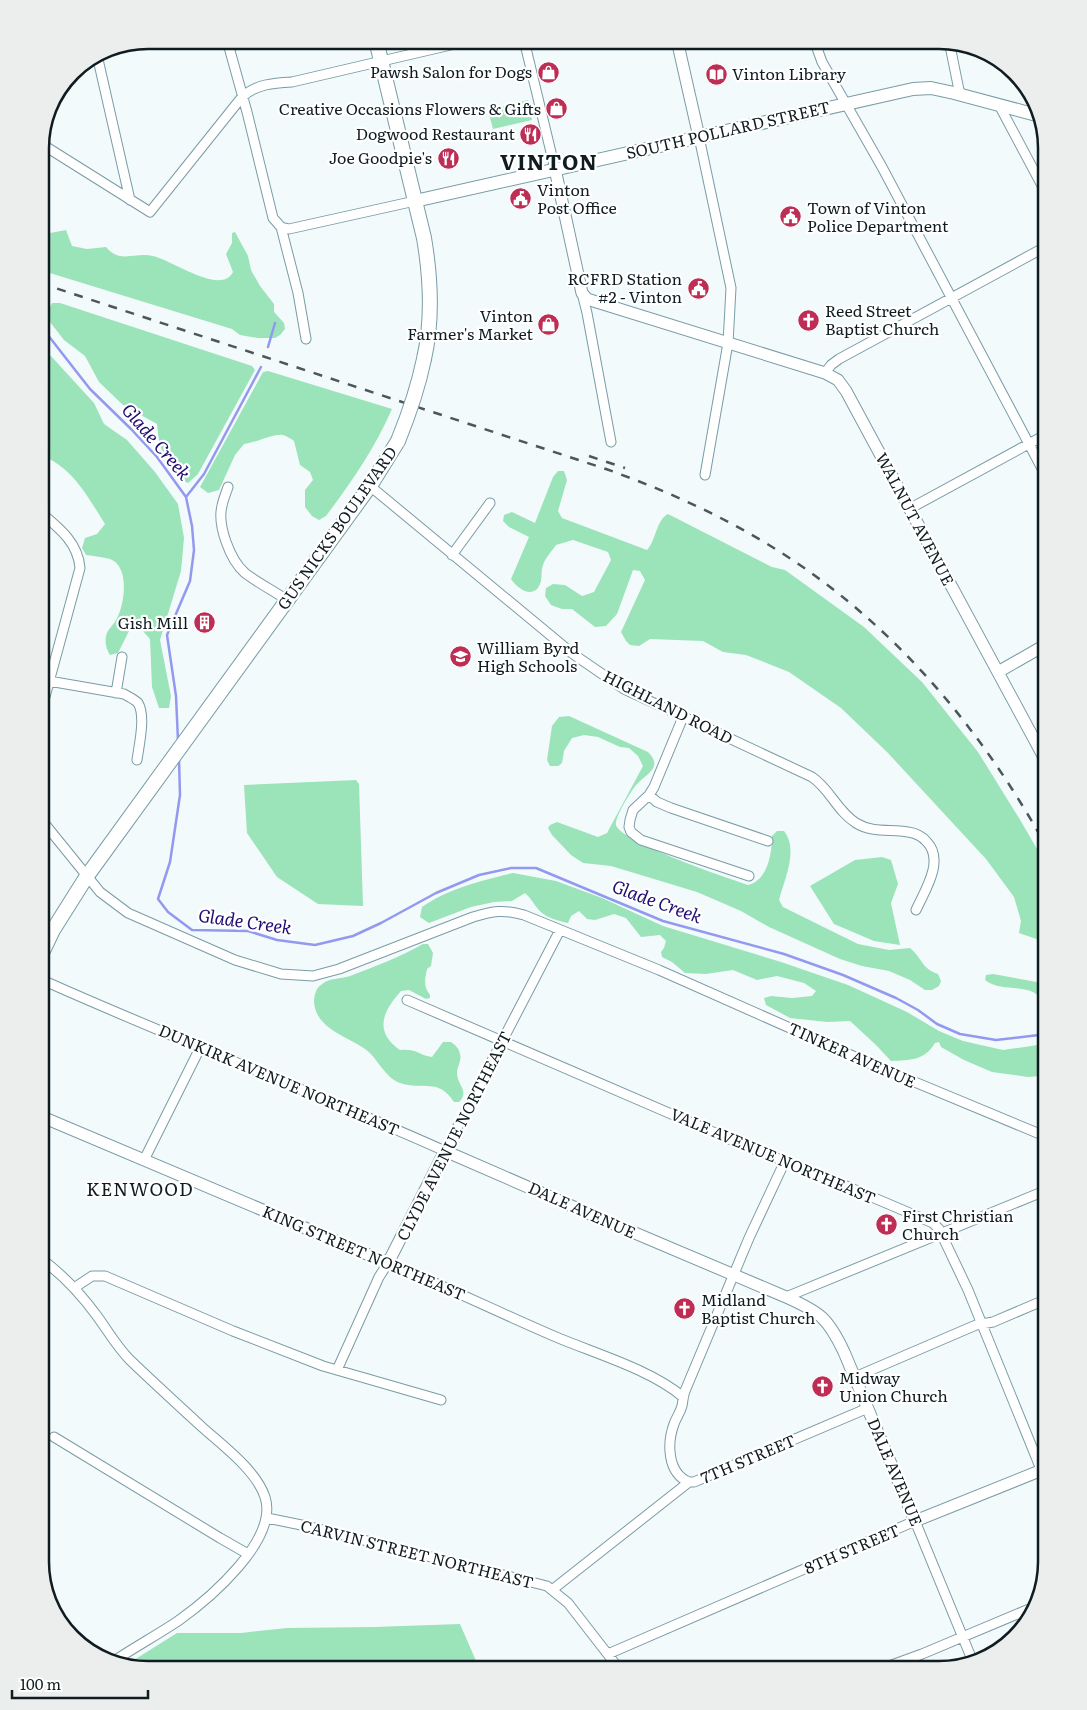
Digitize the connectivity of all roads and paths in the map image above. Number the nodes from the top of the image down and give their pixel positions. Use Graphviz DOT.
graph roads {
  1 [pos="229,49"];
  2 [pos="378,49"];
  3 [pos="433,49"];
  4 [pos="526,49"];
  5 [pos="679,49"];
  6 [pos="817,49"];
  7 [pos="951,50"];
  8 [pos="381,61"];
  9 [pos="99,62"];
  10 [pos="960,95"];
  11 [pos="242,97"];
  12 [pos="846,104"];
  13 [pos="999,105"];
  14 [pos="1032,114"];
  15 [pos="699,137"];
  16 [pos="49,149"];
  17 [pos="555,169"];
  18 [pos="1038,178"];
  19 [pos="130,200"];
  20 [pos="415,201"];
  21 [pos="281,227"];
  22 [pos="1038,251"];
  23 [pos="582,293"];
  24 [pos="951,298"];
  25 [pos="306,339"];
  26 [pos="728,343"];
  27 [pos="825,372"];
  28 [pos="1038,439"];
  29 [pos="611,442"];
  30 [pos="1029,444"];
  31 [pos="1038,461"];
  32 [pos="705,475"];
  33 [pos="370,486"];
  34 [pos="228,487"];
  35 [pos="490,503"];
  36 [pos="909,509"];
  37 [pos="49,520"];
  38 [pos="452,555"];
  39 [pos="287,600"];
  40 [pos="1038,649"];
  41 [pos="122,657"];
  42 [pos="998,672"];
  43 [pos="50,681"];
  44 [pos="49,684"];
  45 [pos="116,693"];
  46 [pos="683,717"];
  47 [pos="1038,746"];
  48 [pos="137,760"];
  49 [pos="649,795"];
  50 [pos="49,829"];
  51 [pos="768,841"];
  52 [pos="87,876"];
  53 [pos="749,876"];
  54 [pos="916,910"];
  55 [pos="560,930"];
  56 [pos="49,940"];
  57 [pos="49,983"];
  58 [pos="407,1000"];
  59 [pos="503,1041"];
  60 [pos="200,1048"];
  61 [pos="49,1120"];
  62 [pos="1038,1133"];
  63 [pos="445,1151"];
  64 [pos="144,1160"];
  65 [pos="785,1161"];
  66 [pos="517,1182"];
  67 [pos="1038,1194"];
  68 [pos="941,1233"];
  69 [pos="388,1263"];
  70 [pos="49,1266"];
  71 [pos="734,1275"];
  72 [pos="74,1288"];
  73 [pos="786,1297"];
  74 [pos="1038,1303"];
  75 [pos="981,1323"];
  76 [pos="337,1370"];
  77 [pos="855,1377"];
  78 [pos="683,1397"];
  79 [pos="441,1400"];
  80 [pos="868,1408"];
  81 [pos="54,1437"];
  82 [pos="1038,1455"];
  83 [pos="1038,1471"];
  84 [pos="689,1482"];
  85 [pos="267,1518"];
  86 [pos="915,1522"];
  87 [pos="248,1554"];
  88 [pos="552,1590"];
  89 [pos="1026,1609"];
  90 [pos="963,1636"];
  91 [pos="608,1654"];
  92 [pos="971,1656"];
  93 [pos="120,1657"];
  94 [pos="613,1661"];
  95 [pos="903,1661"];
  1 -- 11 [label="street"];
  2 -- 8 [label="main road, GUS NICKS BOULEVARD"];
  3 -- 8 [label="street"];
  4 -- 17 [label="street"];
  5 -- 15 [label="street"];
  6 -- 12 [label="street"];
  7 -- 10 [label="street"];
  8 -- 11 [label="street"];
  8 -- 20 [label="main road, GUS NICKS BOULEVARD"];
  9 -- 19 [label="street"];
  10 -- 12 [label="main road, SOUTH POLLARD STREET"];
  10 -- 13 [label="main road, SOUTH POLLARD STREET"];
  11 -- 19 [label="street"];
  11 -- 21 [label="street"];
  12 -- 15 [label="main road, SOUTH POLLARD STREET"];
  12 -- 24 [label="street"];
  13 -- 14 [label="main road, SOUTH POLLARD STREET"];
  13 -- 18 [label="street"];
  15 -- 17 [label="main road, SOUTH POLLARD STREET"];
  15 -- 26 [label="street"];
  16 -- 19 [label="street"];
  17 -- 20 [label="main road, SOUTH POLLARD STREET"];
  17 -- 23 [label="street"];
  20 -- 21 [label="street"];
  20 -- 33 [label="main road, GUS NICKS BOULEVARD, bridge"];
  21 -- 25 [label="street"];
  22 -- 24 [label="street"];
  23 -- 26 [label="street, WALNUT AVENUE"];
  23 -- 29 [label="street"];
  24 -- 27 [label="street"];
  24 -- 30 [label="street"];
  26 -- 27 [label="street, WALNUT AVENUE"];
  26 -- 32 [label="street"];
  27 -- 36 [label="street, WALNUT AVENUE"];
  28 -- 30 [label="street"];
  30 -- 31 [label="street"];
  30 -- 36 [label="street"];
  33 -- 38 [label="street, HIGHLAND ROAD"];
  33 -- 39 [label="main road, GUS NICKS BOULEVARD"];
  34 -- 39 [label="street"];
  35 -- 38 [label="street"];
  36 -- 42 [label="street, WALNUT AVENUE"];
  37 -- 43 [label="street"];
  38 -- 46 [label="street, HIGHLAND ROAD"];
  39 -- 52 [label="main road, GUS NICKS BOULEVARD"];
  40 -- 42 [label="street"];
  41 -- 45 [label="street"];
  42 -- 47 [label="street, WALNUT AVENUE"];
  43 -- 44 [label="street"];
  43 -- 45 [label="street"];
  45 -- 48 [label="street"];
  46 -- 49 [label="street"];
  46 -- 54 [label="street, HIGHLAND ROAD"];
  49 -- 51 [label="street"];
  49 -- 53 [label="street"];
  50 -- 52 [label="street"];
  52 -- 55 [label="street, TINKER AVENUE"];
  52 -- 56 [label="main road, GUS NICKS BOULEVARD"];
  55 -- 59 [label="street, CLYDE AVENUE NORTHEAST"];
  55 -- 62 [label="street, TINKER AVENUE"];
  57 -- 60 [label="street, DUNKIRK AVENUE NORTHEAST"];
  58 -- 59 [label="street, VALE AVENUE NORTHEAST"];
  59 -- 63 [label="street, CLYDE AVENUE NORTHEAST"];
  59 -- 65 [label="street, VALE AVENUE NORTHEAST"];
  60 -- 63 [label="street, DUNKIRK AVENUE NORTHEAST"];
  60 -- 64 [label="street"];
  61 -- 64 [label="street, KING STREET NORTHEAST"];
  63 -- 66 [label="street, DUNKIRK AVENUE NORTHEAST"];
  63 -- 69 [label="street, CLYDE AVENUE NORTHEAST"];
  64 -- 69 [label="street, KING STREET NORTHEAST"];
  65 -- 68 [label="street, VALE AVENUE NORTHEAST"];
  65 -- 71 [label="street"];
  66 -- 71 [label="street, DALE AVENUE"];
  67 -- 68 [label="street"];
  68 -- 73 [label="street"];
  68 -- 75 [label="street, VALE AVENUE NORTHEAST"];
  69 -- 76 [label="street, CLYDE AVENUE NORTHEAST"];
  69 -- 78 [label="street, KING STREET NORTHEAST"];
  70 -- 72 [label="street"];
  71 -- 73 [label="street, DALE AVENUE"];
  71 -- 78 [label="street"];
  72 -- 76 [label="street"];
  72 -- 85 [label="street"];
  73 -- 77 [label="street, DALE AVENUE"];
  74 -- 75 [label="street"];
  75 -- 77 [label="street"];
  75 -- 82 [label="street, VALE AVENUE NORTHEAST"];
  76 -- 79 [label="street"];
  77 -- 80 [label="street, DALE AVENUE"];
  78 -- 84 [label="street"];
  80 -- 84 [label="street, 7TH STREET"];
  80 -- 86 [label="street, DALE AVENUE"];
  81 -- 87 [label="street"];
  83 -- 86 [label="street, 8TH STREET"];
  84 -- 88 [label="street, 7TH STREET"];
  85 -- 87 [label="street"];
  85 -- 88 [label="street, CARVIN STREET NORTHEAST"];
  86 -- 90 [label="street, DALE AVENUE"];
  86 -- 91 [label="street, 8TH STREET"];
  87 -- 93 [label="street"];
  88 -- 91 [label="street, CARVIN STREET NORTHEAST"];
  89 -- 90 [label="street"];
  90 -- 92 [label="street, DALE AVENUE"];
  90 -- 95 [label="street"];
  91 -- 94 [label="street, CARVIN STREET NORTHEAST"];
}
